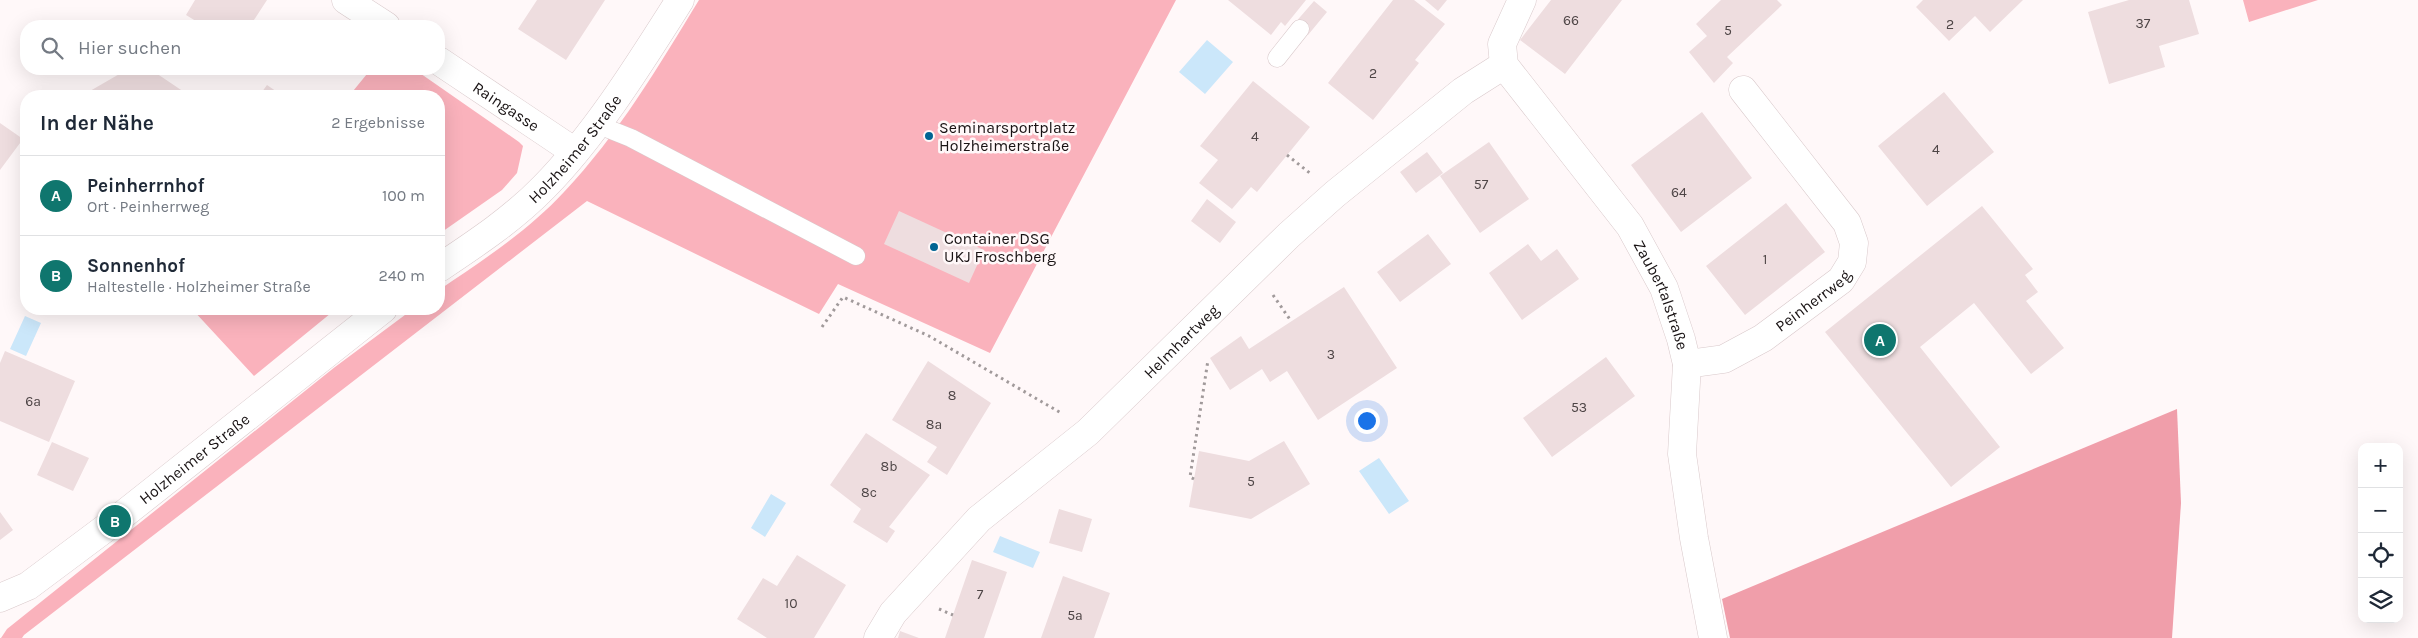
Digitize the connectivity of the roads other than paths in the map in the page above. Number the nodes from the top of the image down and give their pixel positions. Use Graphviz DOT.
graph roads {
  1 [pos="346,0"];
  2 [pos="680,0"];
  3 [pos="1522,0"];
  4 [pos="377,20"];
  5 [pos="1300,29"];
  6 [pos="1278,58"];
  7 [pos="445,65"];
  8 [pos="1504,65"];
  9 [pos="1743,90"];
  10 [pos="596,124"];
  11 [pos="575,152"];
  12 [pos="856,256"];
  13 [pos="445,264"];
  14 [pos="375,315"];
  15 [pos="1687,364"];
  16 [pos="0,598"];
  17 [pos="878,638"];
  18 [pos="1713,638"];
  1 -- 4 [label="street"];
  2 -- 10 [label="street, Holzheimer Straße"];
  3 -- 8 [label="street"];
  5 -- 6 [label="lane"];
  7 -- 11 [label="street, Raingasse"];
  8 -- 15 [label="street, Zaubertalstraße"];
  8 -- 17 [label="street, Helmhartweg"];
  9 -- 15 [label="street, Peinherrweg"];
  10 -- 11 [label="street, Holzheimer Straße"];
  10 -- 12 [label="lane"];
  11 -- 13 [label="street, Holzheimer Straße"];
  14 -- 16 [label="street, Holzheimer Straße"];
  15 -- 18 [label="street, Zaubertalstraße"];
}
